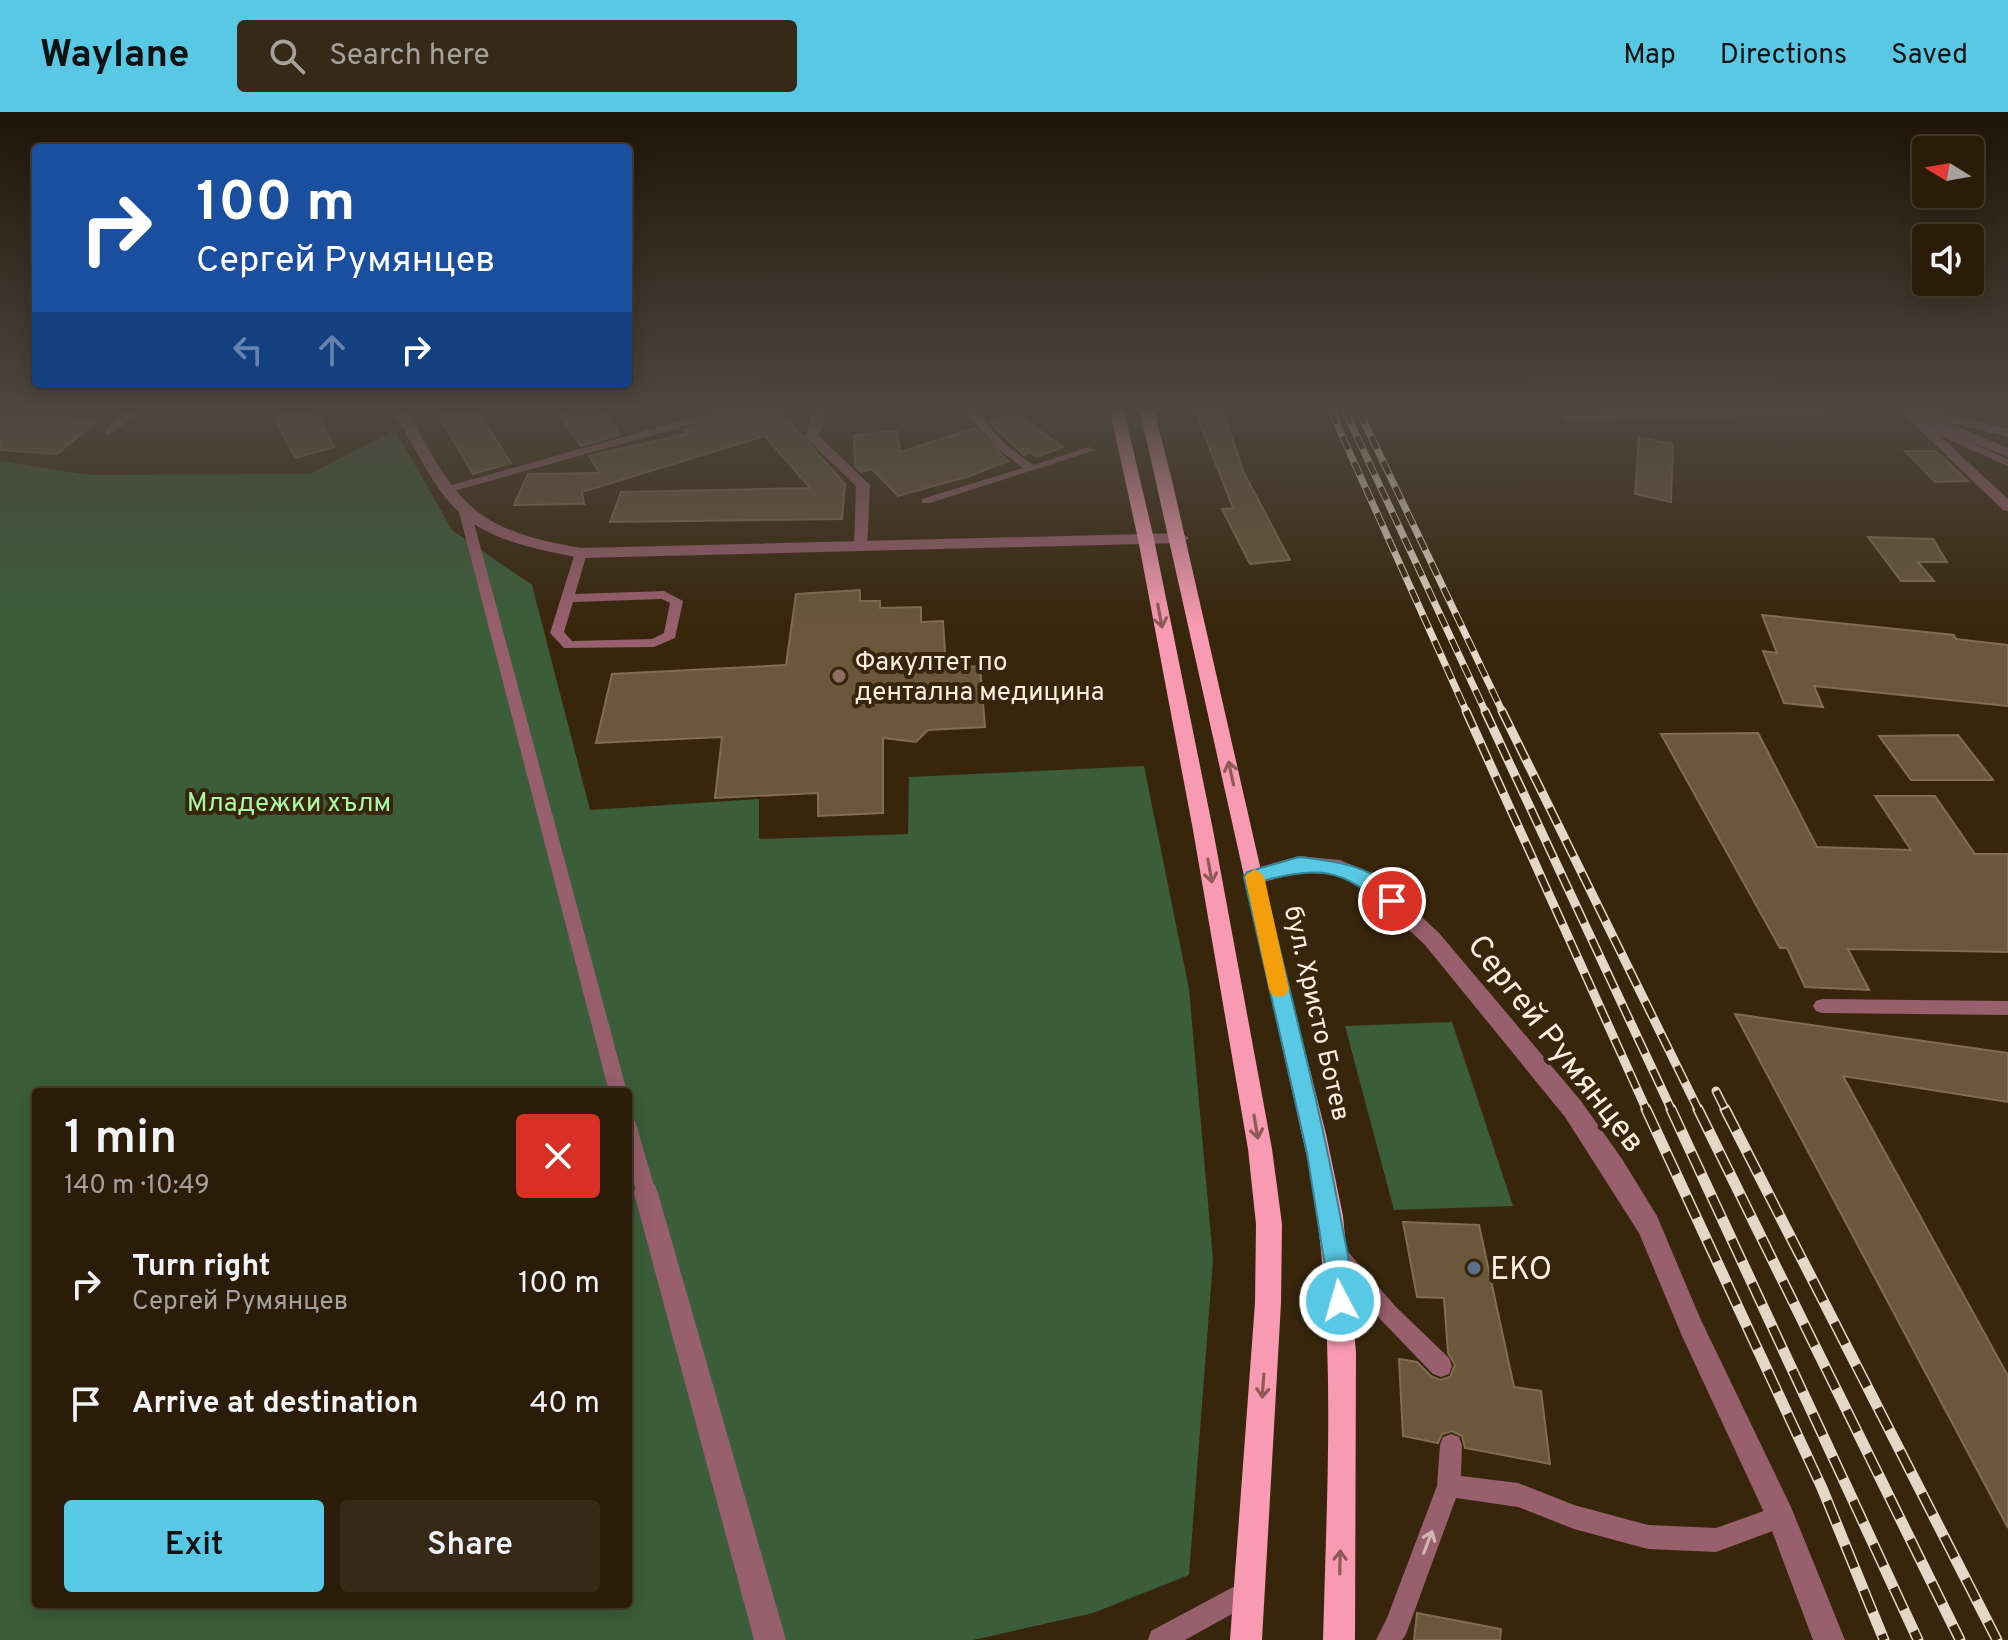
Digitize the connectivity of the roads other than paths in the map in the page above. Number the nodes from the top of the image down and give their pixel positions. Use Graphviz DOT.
graph roads {
  1 [pos="441,482"];
  2 [pos="470,482"];
  3 [pos="860,482"];
  4 [pos="987,482"];
  5 [pos="1133,482"];
  6 [pos="1166,482"];
  7 [pos="1982,482"];
  8 [pos="445,489"];
  9 [pos="926,501"];
  10 [pos="2008,507"];
  11 [pos="465,512"];
  12 [pos="1181,538"];
  13 [pos="1146,539"];
  14 [pos="862,547"];
  15 [pos="581,553"];
  16 [pos="566,598"];
  17 [pos="1253,877"];
  18 [pos="1822,1006"];
  19 [pos="2008,1008"];
  20 [pos="617,1088"];
  21 [pos="632,1142"];
  22 [pos="646,1193"];
  23 [pos="1336,1253"];
  24 [pos="1441,1366"];
  25 [pos="1451,1445"];
  26 [pos="1449,1486"];
  27 [pos="1781,1517"];
  28 [pos="1250,1590"];
  29 [pos="770,1640"];
  30 [pos="1160,1640"];
  31 [pos="1246,1640"];
  32 [pos="1339,1640"];
  33 [pos="1388,1640"];
  34 [pos="1829,1640"];
  1 -- 8 [label="street"];
  2 -- 8 [label="street"];
  3 -- 14 [label="street"];
  4 -- 9 [label="lane"];
  5 -- 13 [label="main road"];
  6 -- 12 [label="main road, бул. Христо Ботев"];
  7 -- 10 [label="street"];
  8 -- 11 [label="street"];
  11 -- 15 [label="street"];
  11 -- 20 [label="lane"];
  12 -- 13 [label="street"];
  17 -- 12 [label="main road, бул. Христо Ботев, one-way"];
  13 -- 14 [label="street"];
  13 -- 28 [label="main road, one-way"];
  14 -- 15 [label="street"];
  15 -- 16 [label="lane"];
  16 -- 16 [label="lane"];
  17 -- 23 [label="main road, бул. Христо Ботев"];
  17 -- 27 [label="street, Сергей Румянцев"];
  18 -- 19 [label="lane"];
  21 -- 22 [label="lane"];
  22 -- 29 [label="street"];
  23 -- 24 [label="lane"];
  32 -- 23 [label="main road, бул. Христо Ботев, one-way"];
  25 -- 26 [label="lane"];
  26 -- 27 [label="lane"];
  33 -- 26 [label="lane, one-way"];
  27 -- 34 [label="street, Сергей Румянцев"];
  28 -- 30 [label="lane"];
  28 -- 31 [label="main road"];
}
